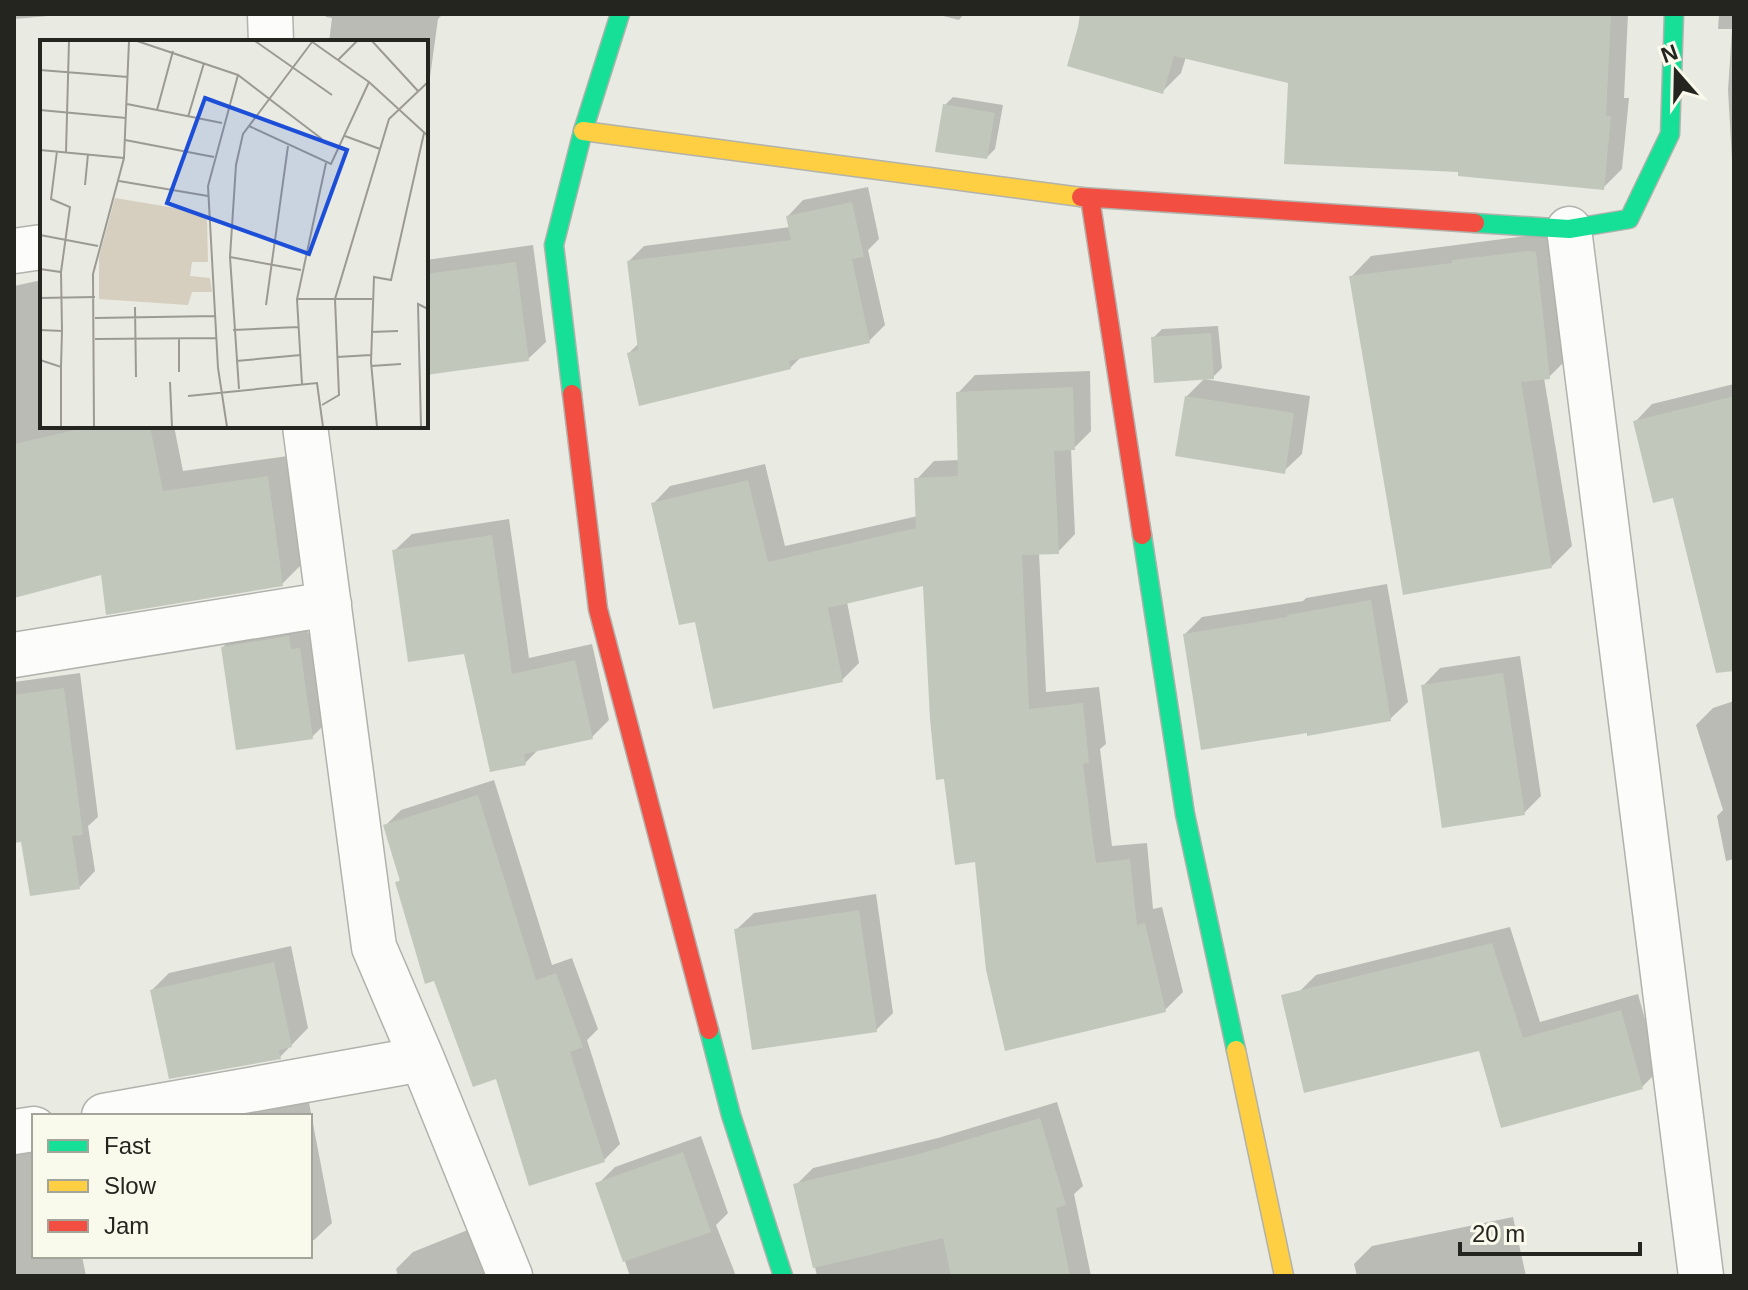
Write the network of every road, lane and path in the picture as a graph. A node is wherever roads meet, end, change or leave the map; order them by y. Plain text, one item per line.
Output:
1 (270, 14) edge
2 (620, 14) edge
3 (1674, 14) edge
4 (271, 40) edge
5 (583, 131) junction
6 (1090, 198) junction
7 (1569, 229) junction
8 (40, 247) edge
9 (14, 251) edge
10 (305, 428) edge
11 (329, 604) junction
12 (14, 655) edge
13 (422, 1059) junction
14 (115, 1114) edge
15 (510, 1276) edge
16 (783, 1276) edge
17 (1284, 1276) edge
18 (1701, 1276) edge

1 - 4 street
2 - 5 street
3 - 7 street
5 - 6 street
5 - 16 street
6 - 7 street
6 - 17 street
7 - 18 street
8 - 9 street
10 - 11 street
11 - 12 street
11 - 13 street
13 - 14 street
13 - 15 street

